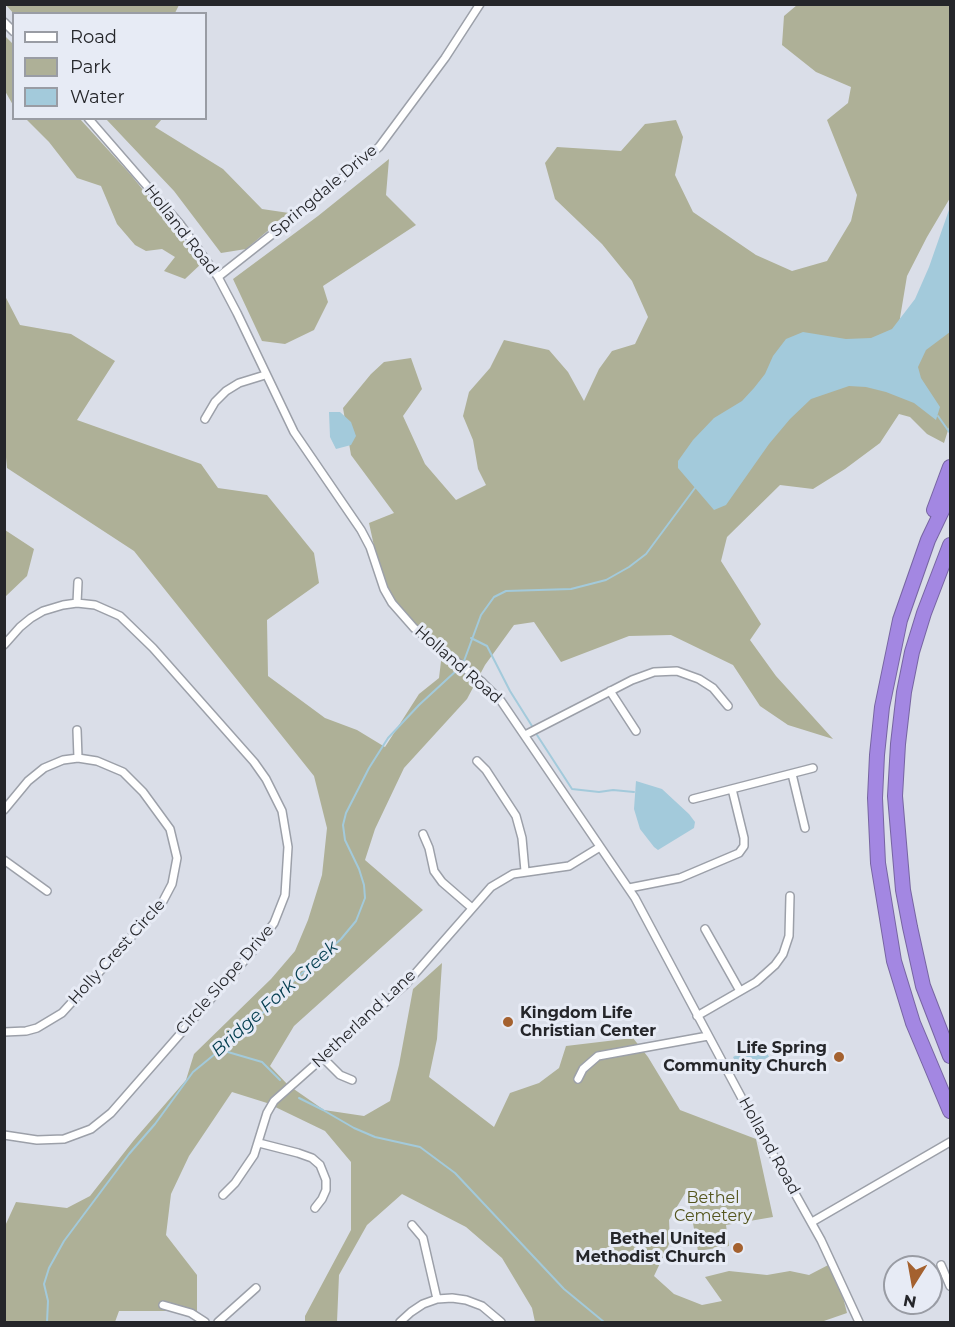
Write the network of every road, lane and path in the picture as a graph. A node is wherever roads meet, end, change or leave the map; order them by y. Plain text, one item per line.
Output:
1 (480, 4) edge
2 (90, 120) edge
3 (218, 277) junction
4 (265, 375) junction
5 (205, 418) dead end
6 (951, 467) edge
7 (951, 494) edge
8 (951, 545) edge
9 (78, 582) dead end
10 (77, 603) junction
11 (900, 620) junction
12 (4, 645) edge
13 (610, 691) junction
14 (728, 706) dead end
15 (77, 730) dead end
16 (636, 731) dead end
17 (525, 735) junction
18 (78, 758) junction
19 (477, 761) dead end
20 (813, 768) dead end
21 (792, 774) junction
22 (732, 789) junction
23 (693, 799) dead end
24 (4, 810) edge
25 (805, 828) dead end
26 (423, 834) dead end
27 (600, 847) junction
28 (4, 860) edge
29 (525, 871) junction
30 (629, 888) junction
31 (47, 891) dead end
32 (790, 897) dead end
33 (472, 908) junction
34 (705, 929) dead end
35 (740, 991) junction
36 (697, 1016) junction
37 (4, 1032) edge
38 (708, 1036) junction
39 (951, 1056) edge
40 (322, 1058) junction
41 (578, 1079) dead end
42 (352, 1080) dead end
43 (951, 1111) edge
44 (4, 1135) edge
45 (951, 1142) edge
46 (259, 1143) junction
47 (223, 1195) dead end
48 (315, 1208) dead end
49 (812, 1222) junction
50 (412, 1225) dead end
51 (943, 1269) edge
52 (951, 1286) edge
53 (256, 1288) dead end
54 (437, 1299) junction
55 (163, 1305) dead end
56 (206, 1323) edge
57 (218, 1323) edge
58 (400, 1323) edge
59 (501, 1323) edge
60 (859, 1323) edge

1 - 3 street, Springdale Drive
2 - 3 street, Holland Road
3 - 4 street, Holland Road
4 - 5 street
4 - 17 street, Holland Road
6 - 11 highway
7 - 11 highway
8 - 39 highway
9 - 10 street
10 - 12 street, Circle Slope Drive
10 - 44 street, Circle Slope Drive
11 - 43 highway
13 - 14 street
13 - 16 street
13 - 17 street
15 - 18 street
17 - 27 street, Holland Road
18 - 24 street, Holly Crest Circle
18 - 37 street, Holly Crest Circle
19 - 29 street
20 - 21 street
21 - 22 street
21 - 25 street
22 - 23 street
22 - 30 street
26 - 33 street
27 - 29 street, Netherland Lane
27 - 30 street, Holland Road
28 - 31 street
29 - 33 street, Netherland Lane
30 - 36 street, Holland Road
32 - 35 street
33 - 40 street, Netherland Lane
34 - 35 street
35 - 36 street
36 - 38 street, Holland Road
38 - 41 street
38 - 49 street, Holland Road
40 - 42 street
40 - 46 street, Netherland Lane
45 - 49 street
46 - 47 street, Netherland Lane
46 - 48 street
49 - 60 street, Holland Road
50 - 54 street
51 - 52 street
53 - 57 street
54 - 58 street
54 - 59 street
55 - 56 street

